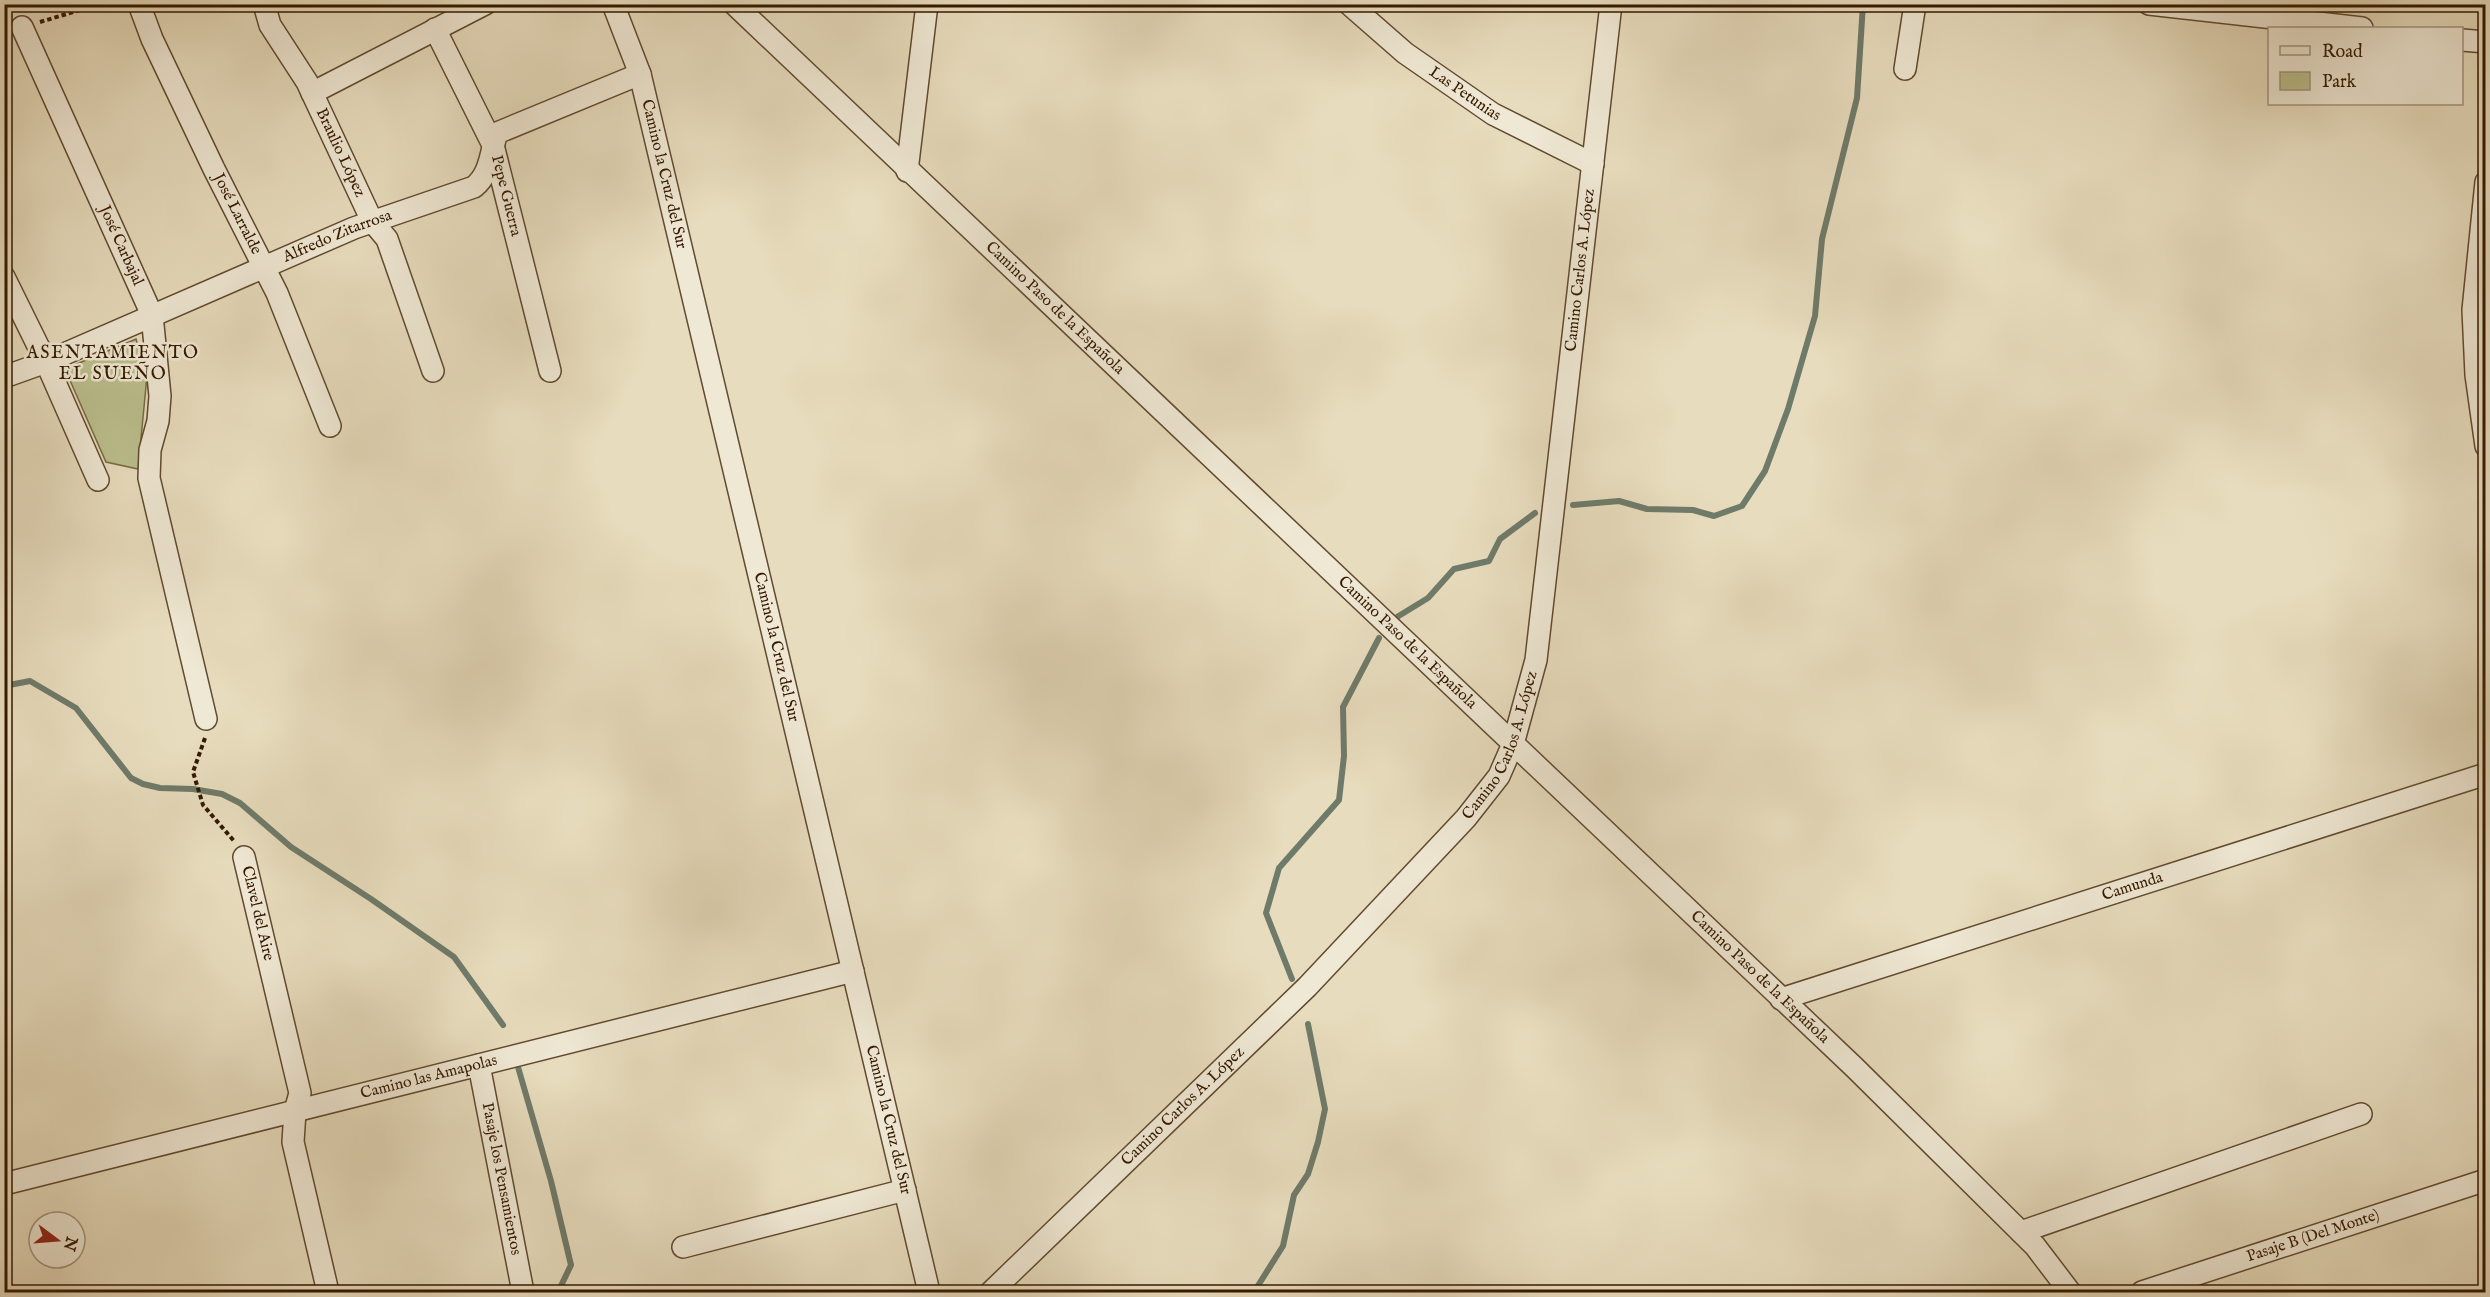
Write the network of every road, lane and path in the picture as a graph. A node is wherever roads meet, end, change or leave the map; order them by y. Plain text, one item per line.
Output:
1 (100, 4) edge
2 (139, 4) edge
3 (264, 4) edge
4 (486, 4) edge
5 (613, 4) edge
6 (734, 4) edge
7 (927, 4) edge
8 (1349, 4) edge
9 (1611, 4) edge
10 (1915, 4) edge
11 (2149, 4) edge
12 (22, 27) joint
13 (2353, 27) edge
14 (435, 29) junction
15 (2463, 40) edge
16 (2486, 42) edge
17 (1905, 69) dead end
18 (640, 74) junction
19 (312, 93) junction
20 (493, 145) junction
21 (1593, 164) junction
22 (907, 171) junction
23 (2486, 182) edge
24 (372, 221) junction
25 (262, 267) junction
26 (4, 277) edge
27 (152, 315) junction
28 (46, 362) junction
29 (433, 371) dead end
30 (550, 371) dead end
31 (4, 377) edge
32 (330, 426) dead end
33 (2486, 446) edge
34 (98, 480) dead end
35 (206, 719) joint
36 (1513, 744) junction
37 (2486, 774) edge
38 (244, 857) joint
39 (853, 971) junction
40 (1781, 999) junction
41 (479, 1065) junction
42 (295, 1111) junction
43 (2361, 1114) dead end
44 (2486, 1180) edge
45 (4, 1184) edge
46 (904, 1190) junction
47 (2021, 1232) junction
48 (683, 1247) dead end
49 (328, 1293) edge
50 (523, 1293) edge
51 (929, 1293) edge
52 (992, 1293) edge
53 (2070, 1293) edge
54 (2142, 1293) edge

1 - 12 path
2 - 25 street, José Larralde
3 - 19 street, Braulio López
4 - 14 street
5 - 18 street, Camino la Cruz del Sur
6 - 22 street, Camino Paso de la Española
7 - 22 street
8 - 21 street, Las Petunias
9 - 21 street, Camino Carlos A. López
10 - 17 street
11 - 13 street
12 - 27 street, José Carbajal
14 - 19 street
14 - 20 street, Pepe Guerra
15 - 16 street
18 - 20 street
18 - 39 street, Camino la Cruz del Sur
19 - 24 street, Braulio López
20 - 24 street, Alfredo Zitarrosa
20 - 30 street, Pepe Guerra
21 - 36 street, Camino Carlos A. López
22 - 36 street, Camino Paso de la Española
23 - 33 street
24 - 25 street, Alfredo Zitarrosa
24 - 29 street, Braulio López
25 - 27 street, Alfredo Zitarrosa
25 - 32 street, José Larralde
26 - 28 street
27 - 28 street, Alfredo Zitarrosa
27 - 35 street, José Carbajal
28 - 31 street, Alfredo Zitarrosa
28 - 34 street
35 - 38 path, Clavel del Aire
36 - 40 street, Camino Paso de la Española
36 - 52 street, Camino Carlos A. López
37 - 40 street, Camunda
38 - 42 street, Clavel del Aire
39 - 41 street, Camino las Amapolas
39 - 46 street, Camino la Cruz del Sur
40 - 47 street, Camino Paso de la Española
41 - 42 street, Camino las Amapolas
41 - 50 street, Pasaje los Pensamientos
42 - 45 street, Camino las Amapolas
42 - 49 street, Clavel del Aire
43 - 47 street
44 - 54 street, Pasaje B (Del Monte)
46 - 48 street
46 - 51 street, Camino la Cruz del Sur
47 - 53 street, Camino Paso de la Española

